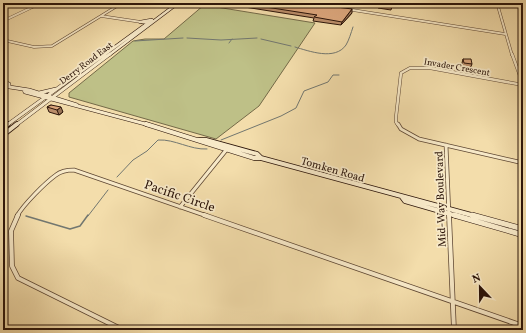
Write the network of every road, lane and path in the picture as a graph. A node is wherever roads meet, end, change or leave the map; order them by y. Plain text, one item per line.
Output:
1 (41, 3) edge
2 (122, 3) edge
3 (174, 3) edge
4 (178, 3) edge
5 (308, 3) edge
6 (497, 3) edge
7 (101, 16) junction
8 (155, 18) junction
9 (3, 21) edge
10 (140, 22) junction
11 (150, 24) junction
12 (506, 34) junction
13 (3, 40) edge
14 (3, 82) edge
15 (523, 85) edge
16 (3, 86) edge
17 (9, 86) junction
18 (59, 88) junction
19 (24, 90) junction
20 (62, 92) junction
21 (39, 93) junction
22 (32, 95) junction
23 (47, 97) junction
24 (52, 99) junction
25 (63, 102) junction
26 (41, 107) junction
27 (32, 108) junction
28 (3, 128) edge
29 (3, 135) edge
30 (446, 146) junction
31 (228, 148) junction
32 (523, 162) edge
33 (180, 207) junction
34 (449, 211) junction
35 (523, 229) edge
36 (523, 234) edge
37 (453, 302) junction
38 (523, 326) edge
39 (123, 330) edge
40 (454, 330) edge

1 - 9 street
2 - 7 street
3 - 8 main road, Derry Road East
4 - 11 main road, Derry Road East
5 - 12 street
6 - 12 street
7 - 10 street
7 - 13 street
8 - 10 main road
8 - 11 main road, Derry Road East
10 - 11 street
11 - 18 main road, Derry Road East
11 - 20 main road, Derry Road East
12 - 15 street
14 - 17 main road, Tomken Road
15 - 30 street, Invader Crescent
16 - 17 main road, Tomken Road
17 - 19 main road, Tomken Road
18 - 21 main road
18 - 23 main road, Derry Road East
19 - 21 main road, Tomken Road
19 - 22 main road, Tomken Road
20 - 24 main road, Derry Road East
20 - 25 main road
21 - 23 main road, Tomken Road
22 - 23 main road, Tomken Road
22 - 27 main road
23 - 24 main road, Tomken Road
23 - 27 main road, Derry Road East
24 - 25 main road, Tomken Road
24 - 26 main road, Derry Road East
25 - 26 main road
25 - 31 main road, Tomken Road
26 - 29 main road, Derry Road East
27 - 28 main road, Derry Road East
30 - 32 street, Mid-Way Boulevard
30 - 34 street, Mid-Way Boulevard
31 - 33 street
31 - 34 main road, Tomken Road
33 - 37 street, Pacific Circle
33 - 39 street, Pacific Circle
34 - 35 main road, Tomken Road
34 - 36 main road, Tomken Road
34 - 37 street, Mid-Way Boulevard
37 - 38 street, Pacific Circle
37 - 40 street, Mid-Way Boulevard

